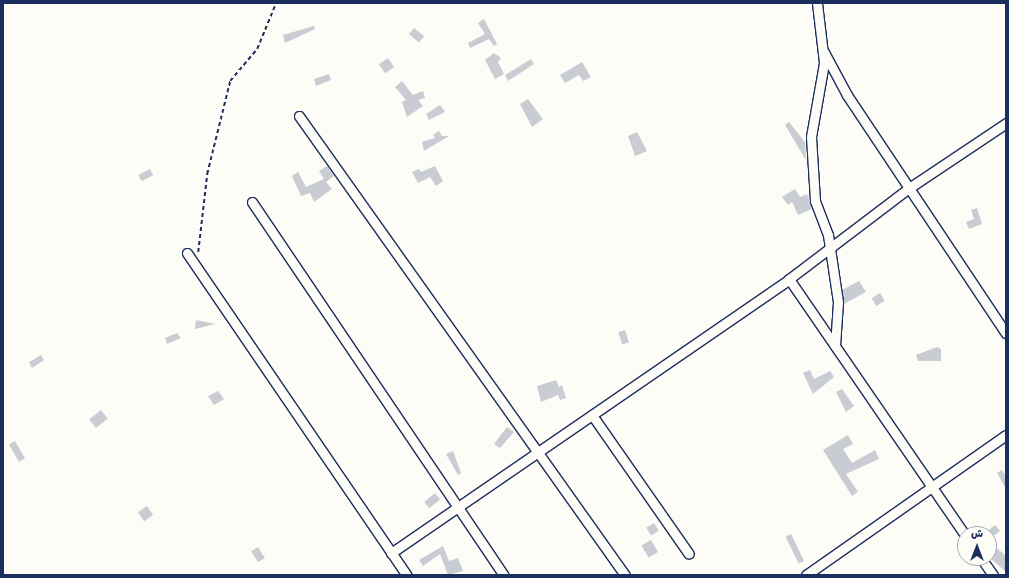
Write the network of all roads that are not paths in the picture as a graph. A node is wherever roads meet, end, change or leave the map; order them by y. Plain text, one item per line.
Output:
1 (817, 3) edge
2 (822, 48) junction
3 (300, 116) dead end
4 (1006, 123) edge
5 (909, 188) junction
6 (252, 202) dead end
7 (831, 250) junction
8 (187, 253) dead end
9 (789, 280) junction
10 (1006, 332) edge
11 (835, 346) junction
12 (592, 415) junction
13 (1006, 435) edge
14 (539, 452) junction
15 (932, 487) junction
16 (458, 507) junction
17 (959, 526) edge
18 (391, 553) junction
19 (690, 554) dead end
20 (987, 566) edge
21 (407, 575) edge
22 (504, 575) edge
23 (625, 575) edge
24 (806, 575) edge
25 (993, 575) edge

1 - 2 street
2 - 5 street
2 - 7 street
3 - 14 street
4 - 5 street
5 - 7 street
5 - 10 street
6 - 16 street
7 - 9 street
7 - 11 street
8 - 18 street
9 - 11 street
9 - 12 street
11 - 15 street
12 - 14 street
12 - 19 street
13 - 15 street
14 - 16 street
14 - 23 street
15 - 17 street
15 - 24 street
16 - 18 street
16 - 22 street
18 - 21 street
20 - 25 street

